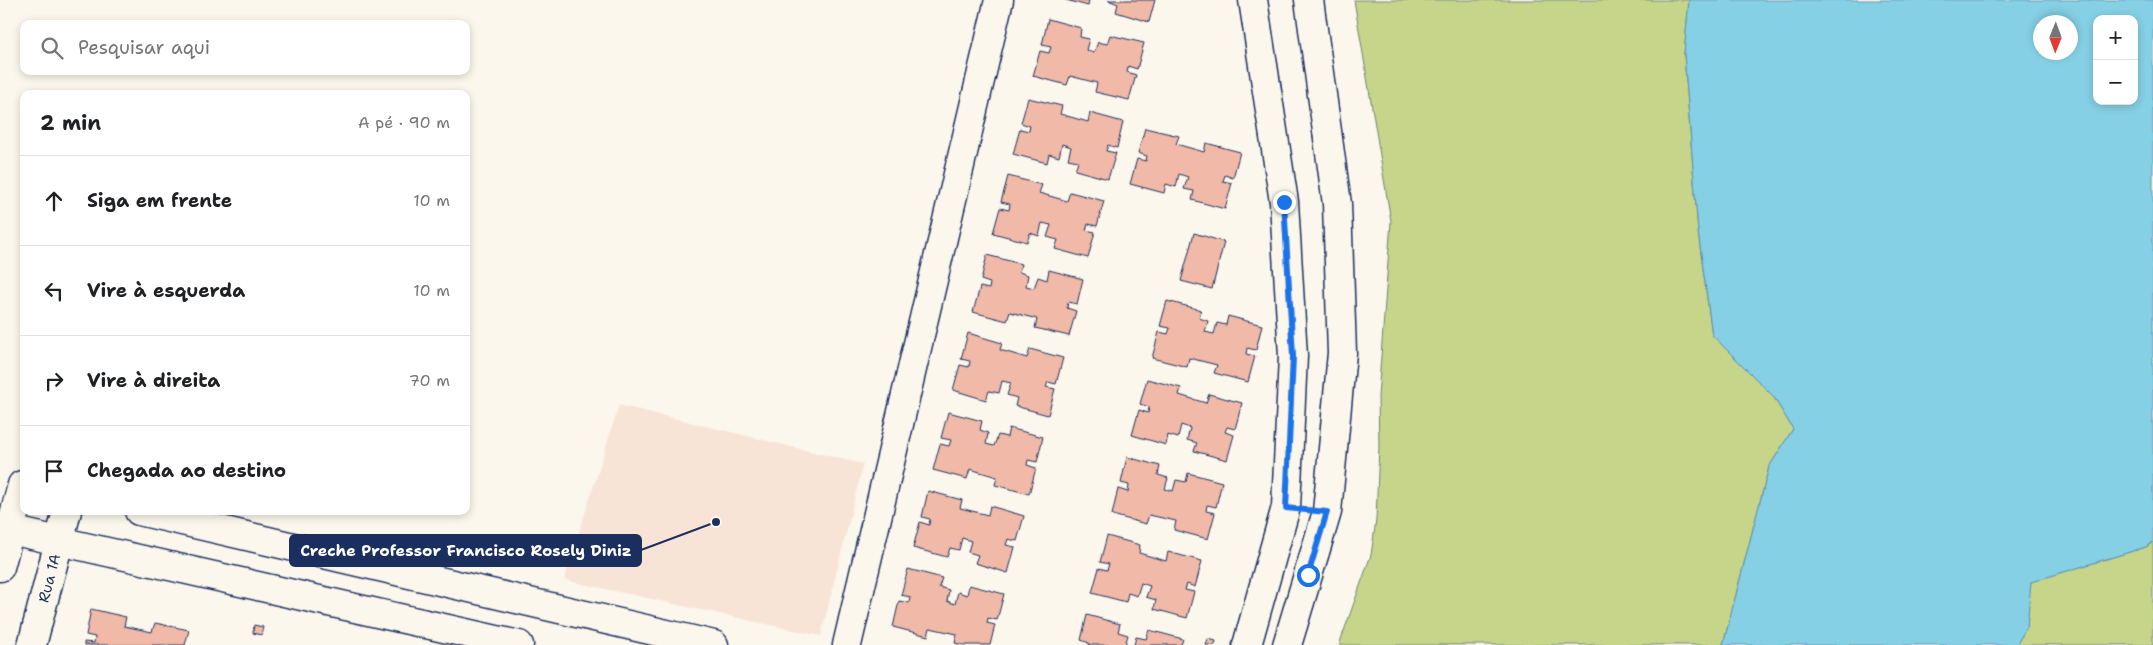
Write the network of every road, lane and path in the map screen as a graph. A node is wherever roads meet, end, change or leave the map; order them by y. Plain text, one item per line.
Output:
1 (999, 0) edge
2 (1253, 0) edge
3 (1309, 0) edge
4 (15, 484) edge
5 (1286, 508) junction
6 (1327, 512) junction
7 (66, 515) edge
8 (156, 515) edge
9 (10, 530) junction
10 (59, 541) junction
11 (0, 567) edge
12 (32, 645) edge
13 (518, 645) edge
14 (714, 645) edge
15 (847, 645) edge
16 (1247, 645) edge
17 (1287, 645) edge

1 - 15 street
2 - 5 street
3 - 6 street
4 - 9 street
5 - 6 street
5 - 16 street
6 - 17 street
7 - 10 street, Rua 1A
8 - 14 street
9 - 10 street
9 - 11 street
10 - 12 street, Rua 1A
10 - 13 street

